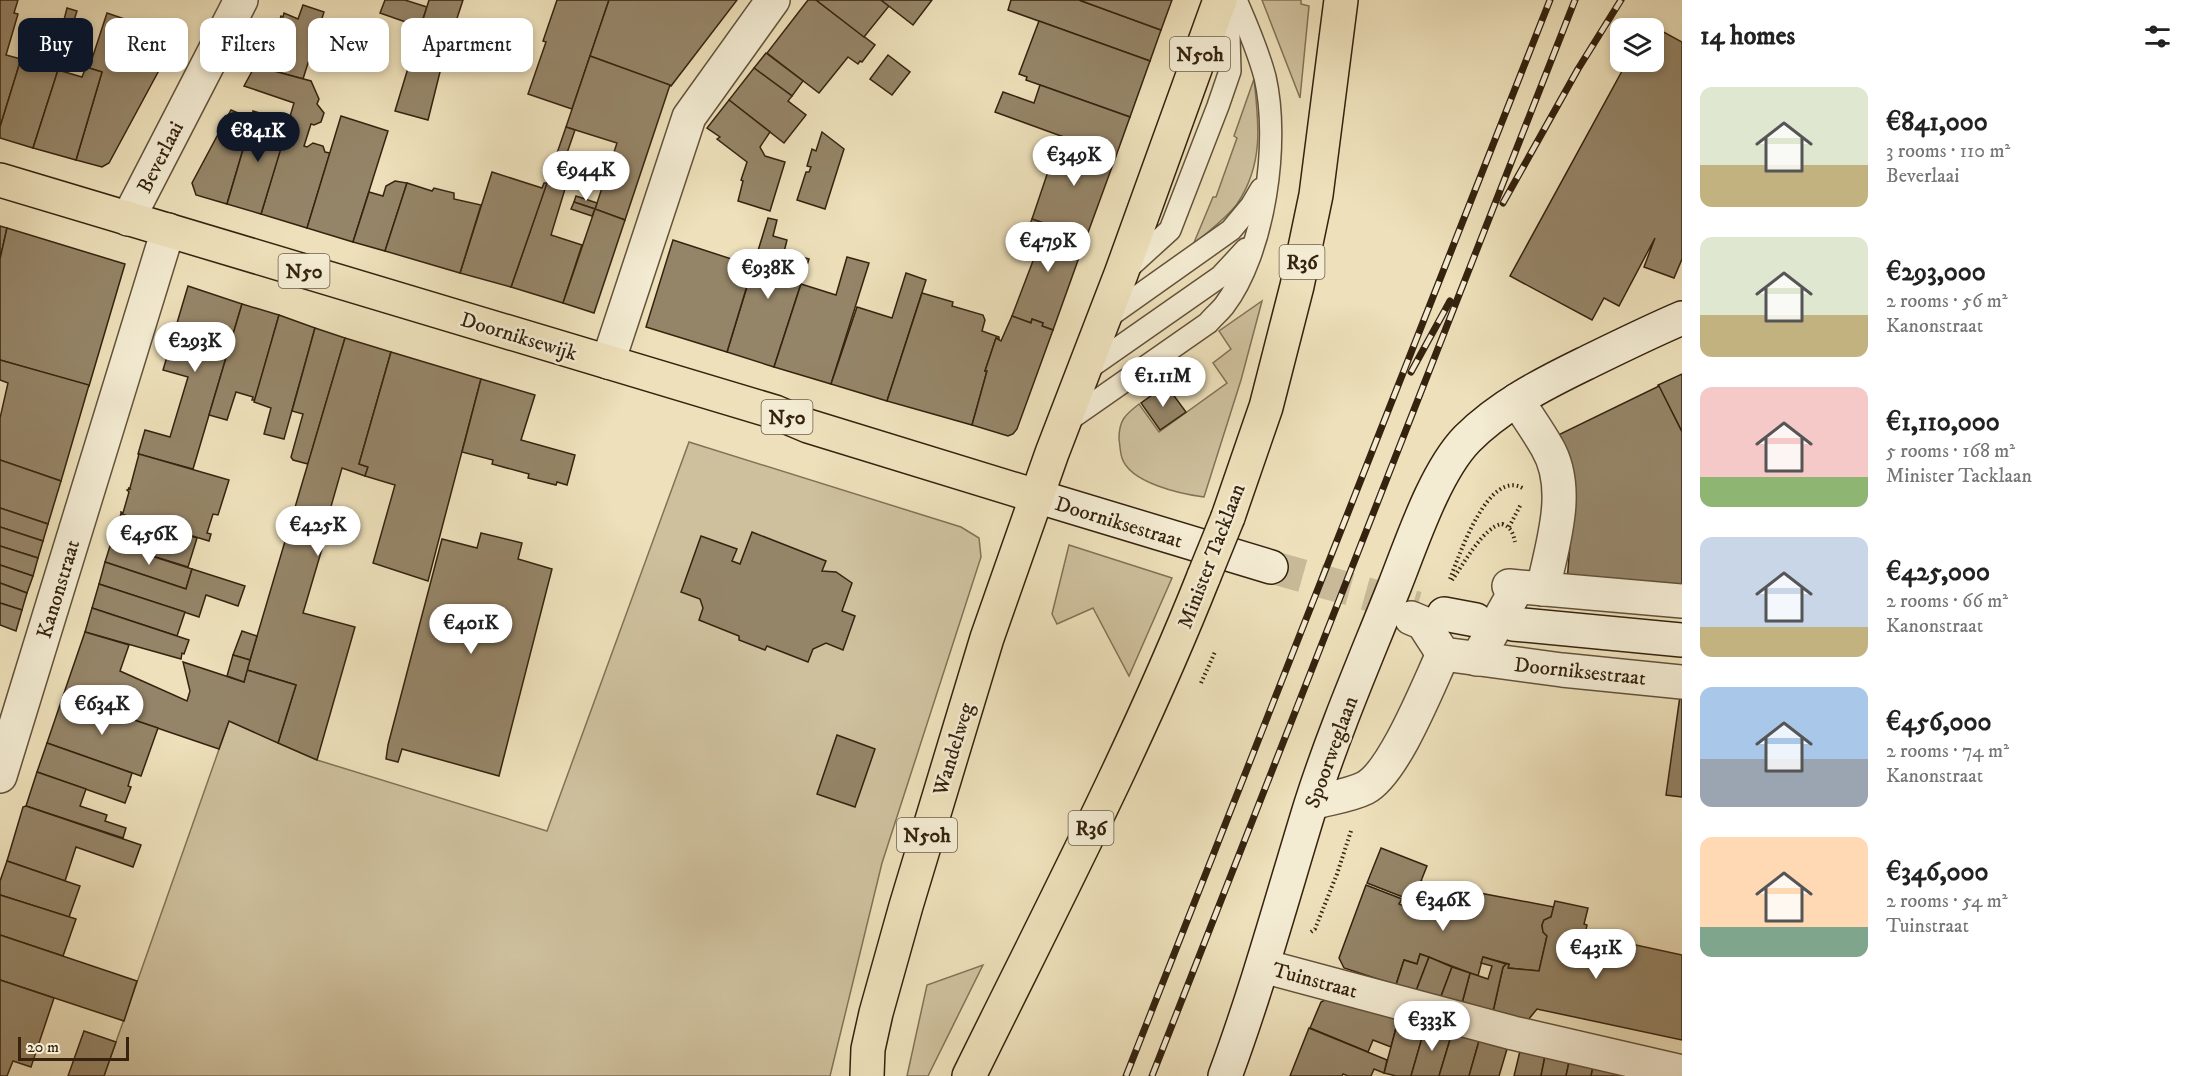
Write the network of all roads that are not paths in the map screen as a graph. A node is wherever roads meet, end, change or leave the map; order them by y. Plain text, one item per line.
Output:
1 (241, 0) edge
2 (772, 0) edge
3 (1220, 0) edge
4 (1228, 0) edge
5 (1236, 0) edge
6 (1341, 0) edge
7 (1268, 177) junction
8 (0, 180) edge
9 (128, 219) junction
10 (168, 230) junction
11 (1257, 232) junction
12 (1121, 274) junction
13 (1682, 318) edge
14 (1104, 320) junction
15 (608, 362) junction
16 (1085, 372) junction
17 (1517, 400) junction
18 (1063, 424) junction
19 (1036, 496) junction
20 (1271, 567) tunnel mouth
21 (1523, 587) junction
22 (1445, 601) tunnel mouth
23 (1682, 601) edge
24 (1411, 618) tunnel mouth
25 (1476, 620) dead end
26 (1514, 624) dead end
27 (1682, 640) edge
28 (1443, 654) junction
29 (1477, 659) junction
30 (1682, 682) edge
31 (0, 776) edge
32 (1312, 803) junction
33 (1263, 966) junction
34 (1682, 1072) edge
35 (867, 1076) edge
36 (969, 1076) edge
37 (1225, 1076) edge

1 - 9 street, Beverlaai
2 - 15 street
3 - 12 main road, N50h
4 - 12 lane
5 - 7 lane
6 - 36 main road, Minister Tacklaan / R36, bridge
7 - 11 lane
7 - 14 lane
8 - 9 main road, Doorniksewijk / N50
9 - 10 main road, Doorniksewijk / N50
10 - 15 main road, Doorniksewijk / N50
10 - 31 street, Kanonstraat
11 - 16 lane
11 - 18 lane
12 - 14 main road, N50h
13 - 17 street, Spoorweglaan
14 - 16 main road, N50h
15 - 19 main road, Doorniksewijk / N50
16 - 18 main road, N50h
17 - 21 street, Doorniksestraat
17 - 32 street, Spoorweglaan
18 - 19 main road, N50h
19 - 20 street, Doorniksestraat
19 - 35 main road, Wandelweg / N50h
21 - 23 street
21 - 29 street, Doorniksestraat
22 - 25 street
24 - 28 street
26 - 27 street, Doorniksestraat
28 - 29 street, Doorniksestraat
28 - 32 street
29 - 30 street, Doorniksestraat
32 - 33 street, Spoorweglaan
33 - 34 street, Tuinstraat
33 - 37 street, Spoorweglaan

